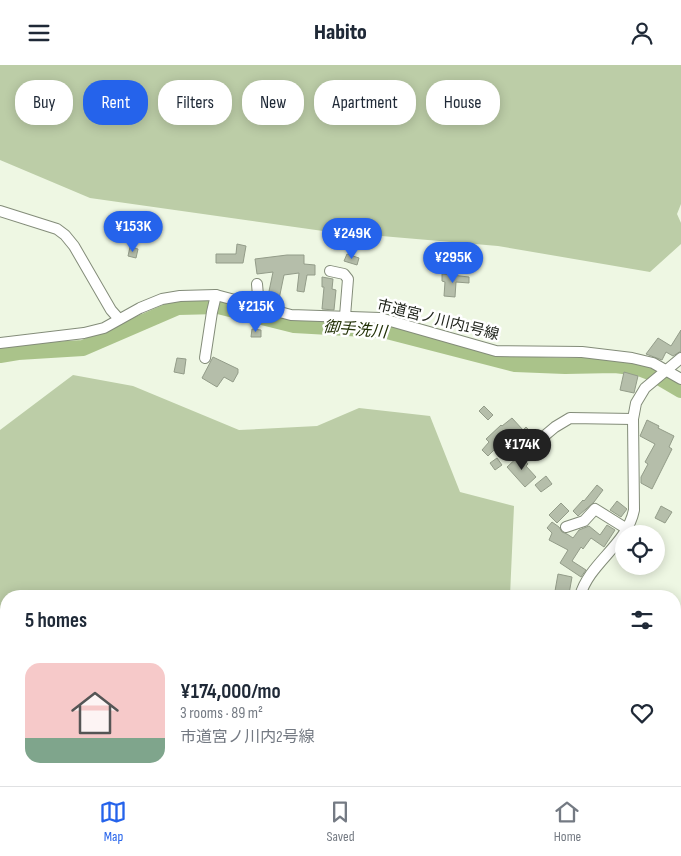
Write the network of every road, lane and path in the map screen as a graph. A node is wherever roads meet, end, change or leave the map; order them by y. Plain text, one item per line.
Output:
1 (0, 211) edge
2 (330, 271) dead end
3 (257, 284) dead end
4 (215, 298) junction
5 (259, 307) junction
6 (345, 317) junction
7 (119, 319) junction
8 (0, 343) edge
9 (205, 358) dead end
10 (681, 359) edge
11 (666, 372) junction
12 (681, 379) edge
13 (633, 419) junction
14 (530, 448) dead end
15 (621, 525) edge
16 (628, 525) edge
17 (566, 527) dead end
18 (615, 544) edge
19 (583, 590) edge

1 - 7 street
2 - 6 street
3 - 5 street
4 - 5 street, 市道宮ノ川内1号線
4 - 7 street, 市道宮ノ川内1号線
4 - 9 street
5 - 6 street, 市道宮ノ川内1号線
6 - 11 street, 市道宮ノ川内1号線
7 - 8 street, 市道宮ノ川内1号線
10 - 11 street
11 - 12 street, 市道宮ノ川内1号線
11 - 13 street
13 - 14 street
13 - 16 street
15 - 17 street
18 - 19 street

